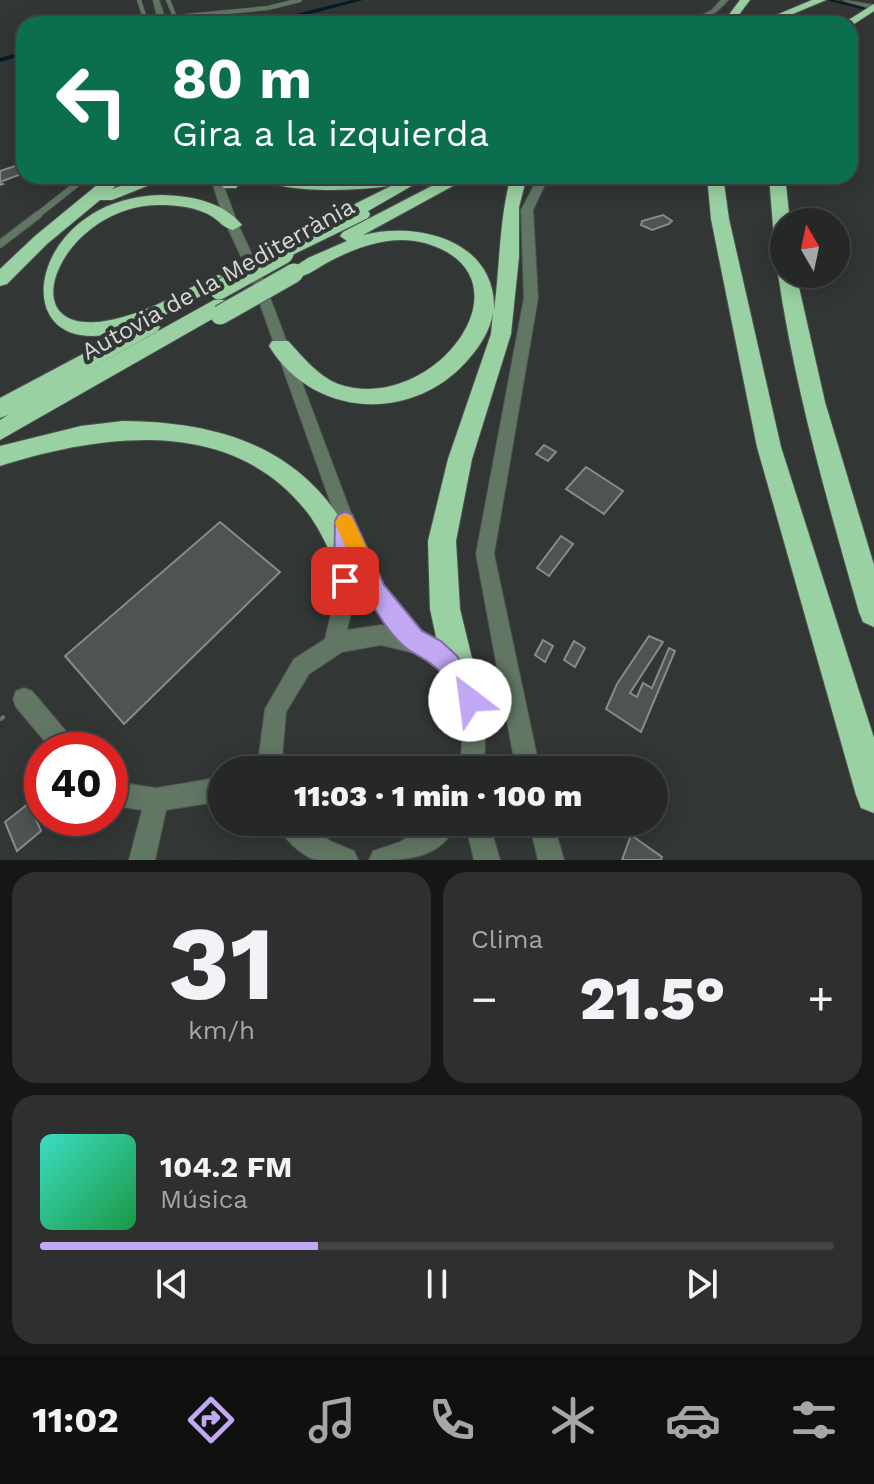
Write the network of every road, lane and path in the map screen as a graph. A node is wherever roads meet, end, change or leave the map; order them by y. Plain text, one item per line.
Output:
1 (300, 0) edge
2 (725, 0) edge
3 (821, 0) edge
4 (844, 0) edge
5 (871, 9) edge
6 (211, 16) edge
7 (704, 16) edge
8 (779, 16) edge
9 (801, 16) edge
10 (77, 184) edge
11 (108, 184) edge
12 (140, 184) edge
13 (218, 184) edge
14 (228, 184) edge
15 (328, 184) edge
16 (353, 184) edge
17 (408, 184) edge
18 (421, 184) edge
19 (446, 184) edge
20 (517, 184) edge
21 (540, 184) edge
22 (716, 184) edge
23 (778, 184) edge
24 (780, 208) edge
25 (63, 221) junction
26 (233, 225) junction
27 (0, 244) edge
28 (287, 261) junction
29 (256, 276) junction
30 (0, 280) edge
31 (790, 288) edge
32 (220, 298) junction
33 (280, 346) junction
34 (0, 409) edge
35 (0, 431) edge
36 (0, 443) edge
37 (0, 456) edge
38 (345, 521) junction
39 (344, 551) junction
40 (874, 612) edge
41 (414, 639) junction
42 (334, 643) junction
43 (462, 683) junction
44 (24, 699) dead end
45 (52, 732) edge
46 (270, 756) edge
47 (474, 756) edge
48 (525, 756) edge
49 (208, 791) edge
50 (874, 795) edge
51 (128, 796) edge
52 (156, 800) junction
53 (301, 836) edge
54 (431, 836) edge
55 (481, 836) edge
56 (545, 836) edge
57 (142, 860) edge
58 (345, 860) edge
59 (382, 860) edge
60 (487, 860) edge
61 (551, 860) edge

1 - 6 lane
2 - 7 street
3 - 8 highway
4 - 5 street
4 - 9 highway
10 - 27 lane
11 - 25 highway
12 - 25 highway
13 - 26 street
14 - 29 street
15 - 16 highway
17 - 28 highway
18 - 28 highway, Autovia de la Mediterrània
19 - 28 highway, Autovia de la Mediterrània
20 - 43 highway
21 - 48 street
22 - 50 highway
23 - 24 highway
25 - 30 highway
26 - 29 street
26 - 32 highway
28 - 32 highway, bridge
28 - 32 highway
28 - 33 highway
29 - 33 street
31 - 40 highway
32 - 34 highway, Autovia de la Mediterrània
32 - 35 highway, Autovia de la Mediterrània
32 - 36 highway
33 - 38 street
37 - 39 highway
38 - 39 street
38 - 41 street
39 - 42 street
41 - 42 street
41 - 43 street
42 - 46 street
43 - 47 street
44 - 45 street
49 - 52 street
51 - 52 street
52 - 57 street
53 - 58 street
54 - 59 street
55 - 60 street
56 - 61 street

